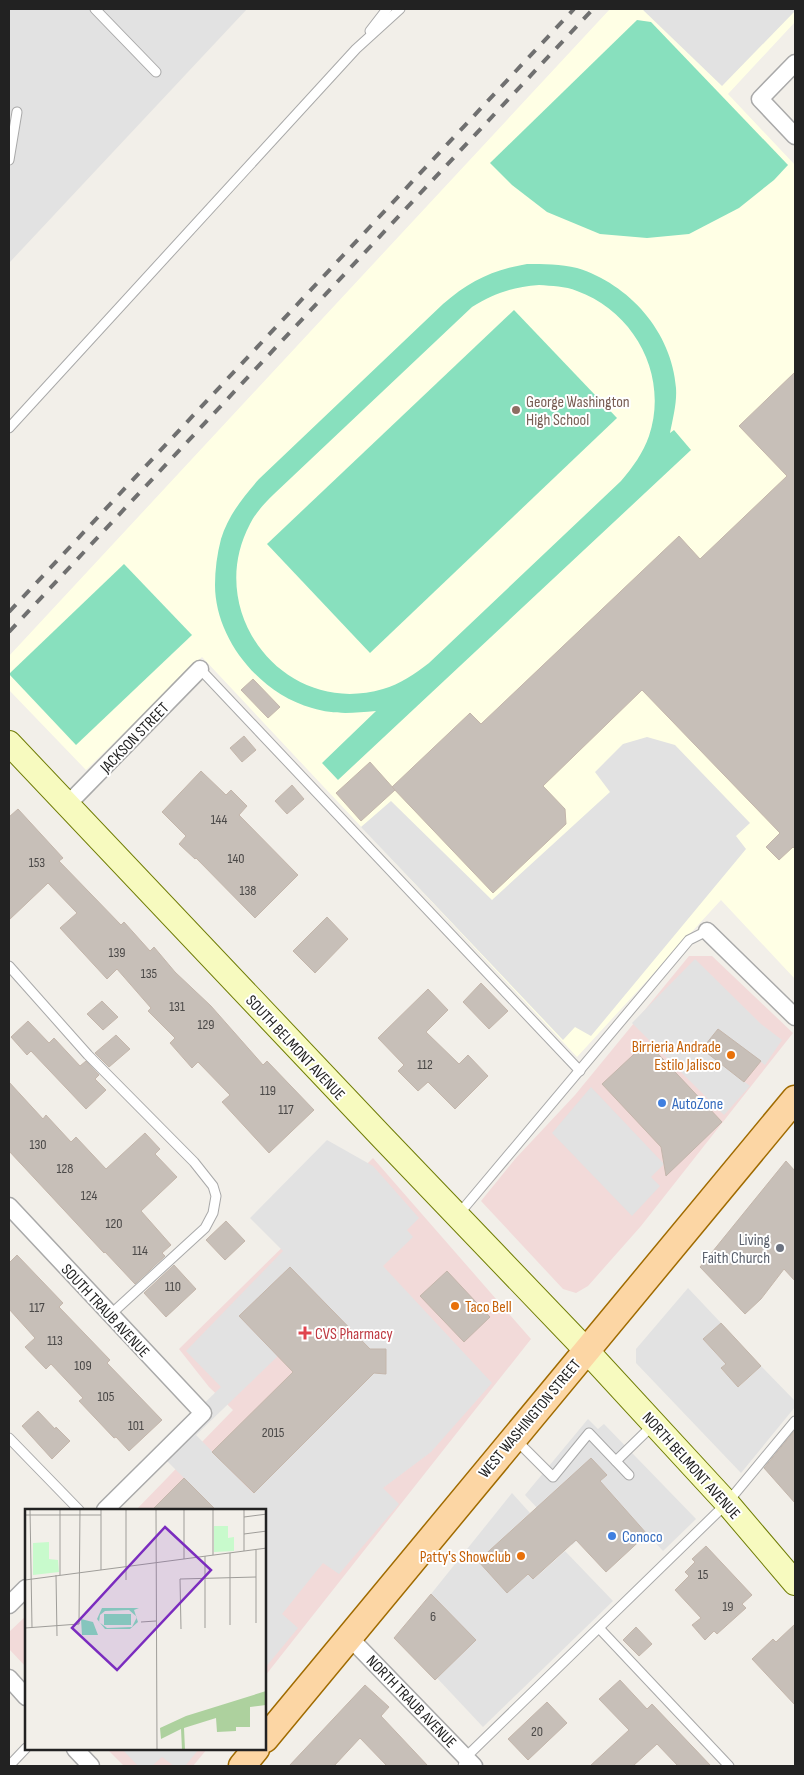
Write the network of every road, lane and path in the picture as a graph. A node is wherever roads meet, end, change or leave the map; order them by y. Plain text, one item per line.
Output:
1 (95, 9) edge
2 (387, 9) edge
3 (400, 9) edge
4 (356, 49) junction
5 (795, 63) edge
6 (156, 72) dead end
7 (17, 112) dead end
8 (795, 136) edge
9 (9, 160) edge
10 (9, 428) edge
11 (200, 669) joint
12 (9, 743) edge
13 (67, 805) junction
14 (707, 931) joint
15 (9, 966) edge
16 (795, 1017) edge
17 (580, 1071) junction
18 (795, 1099) edge
19 (9, 1206) edge
20 (457, 1216) junction
21 (110, 1315) junction
22 (586, 1350) junction
23 (795, 1421) edge
24 (655, 1424) junction
25 (514, 1437) junction
26 (9, 1438) edge
27 (616, 1461) junction
28 (628, 1474) dead end
29 (728, 1504) junction
30 (78, 1509) edge
31 (106, 1509) edge
32 (795, 1583) edge
33 (25, 1589) edge
34 (9, 1605) edge
35 (599, 1628) junction
36 (348, 1637) junction
37 (9, 1678) edge
38 (25, 1696) edge
39 (266, 1737) edge
40 (25, 1749) edge
41 (76, 1750) edge
42 (255, 1750) edge
43 (468, 1763) edge
44 (9, 1766) edge
45 (91, 1766) edge
46 (242, 1766) edge
47 (728, 1766) edge

1 - 6 lane
2 - 4 lane
3 - 4 lane
4 - 10 lane
5 - 8 street
7 - 9 lane
11 - 13 street, JACKSON STREET
11 - 17 lane
12 - 13 main road, SOUTH BELMONT AVENUE
13 - 20 main road, SOUTH BELMONT AVENUE
14 - 16 street
14 - 17 lane
15 - 21 lane
17 - 20 lane
18 - 22 main road, WEST WASHINGTON STREET
19 - 21 street, SOUTH TRAUB AVENUE
20 - 22 main road, SOUTH BELMONT AVENUE
21 - 31 street, SOUTH TRAUB AVENUE
22 - 24 main road, NORTH BELMONT AVENUE
22 - 25 main road, WEST WASHINGTON STREET
23 - 29 lane
24 - 27 lane
24 - 29 main road, NORTH BELMONT AVENUE
25 - 27 lane
25 - 36 main road, WEST WASHINGTON STREET
26 - 30 lane
27 - 28 lane
29 - 32 main road, NORTH BELMONT AVENUE
29 - 35 lane
33 - 34 street
35 - 43 lane
35 - 47 lane
36 - 39 main road, WEST WASHINGTON STREET
36 - 43 street, NORTH TRAUB AVENUE
37 - 38 street
40 - 44 lane
41 - 45 street
42 - 46 main road

